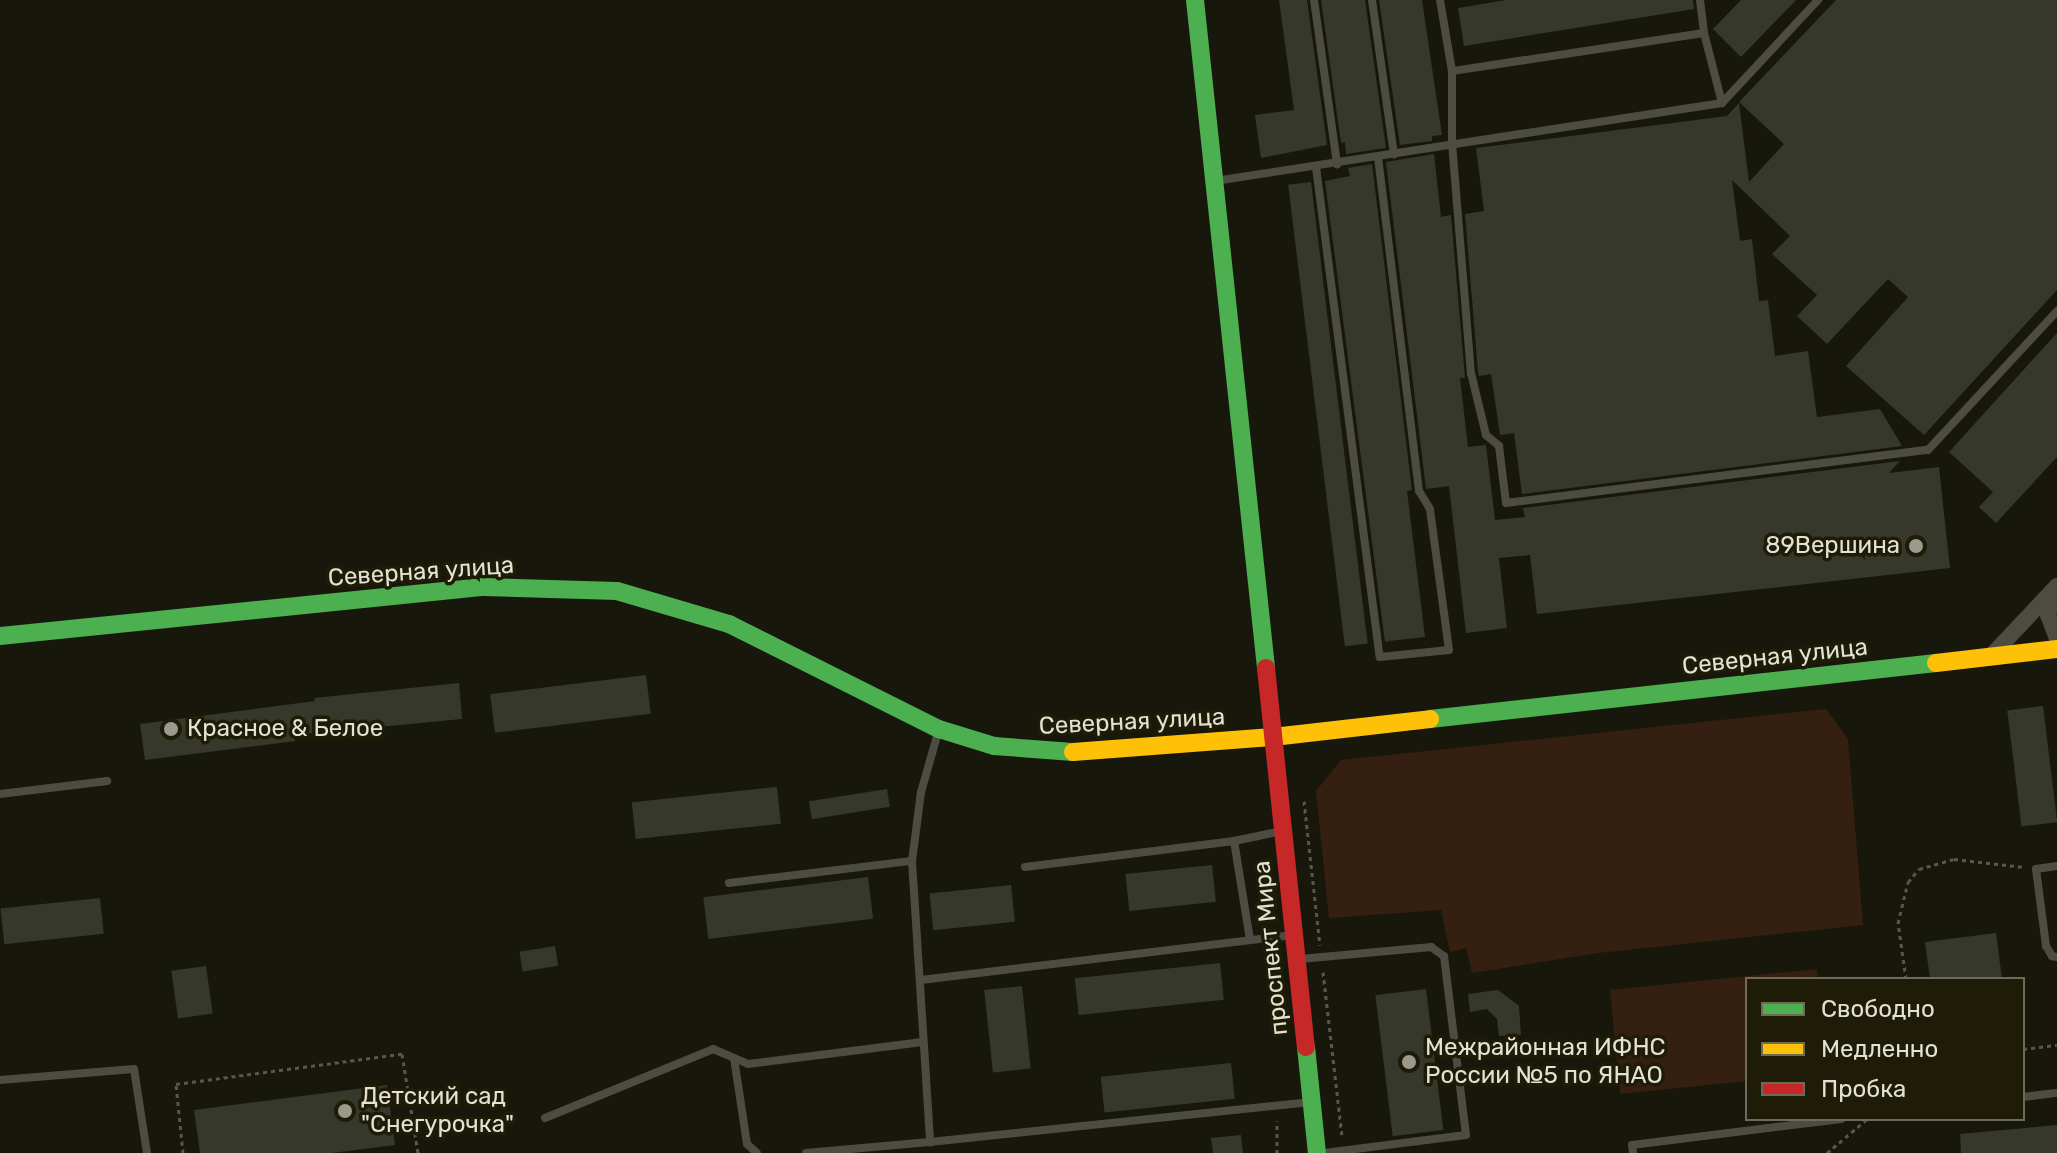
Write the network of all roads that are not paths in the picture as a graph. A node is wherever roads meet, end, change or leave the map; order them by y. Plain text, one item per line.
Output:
1 (1195, 0) edge
2 (1314, 0) edge
3 (1372, 0) edge
4 (1440, 0) edge
5 (1700, 0) edge
6 (1818, 0) edge
7 (1704, 33) junction
8 (1452, 71) junction
9 (1722, 103) junction
10 (1452, 143) junction
11 (1394, 154) junction
12 (1378, 156) junction
13 (1337, 164) junction
14 (1316, 167) junction
15 (1214, 181) junction
16 (2057, 311) edge
17 (2056, 587) edge
18 (0, 636) edge
19 (2057, 638) edge
20 (2057, 649) edge
21 (1990, 657) junction
22 (939, 729) junction
23 (1273, 737) junction
24 (107, 781) dead end
25 (0, 794) edge
26 (1283, 830) junction
27 (1234, 841) junction
28 (912, 861) junction
29 (2057, 866) edge
30 (1025, 867) dead end
31 (729, 883) dead end
32 (1294, 935) junction
33 (1250, 940) junction
34 (2057, 957) edge
35 (1296, 959) junction
36 (921, 980) junction
37 (923, 1042) junction
38 (734, 1058) junction
39 (0, 1080) edge
40 (2057, 1093) edge
41 (2025, 1097) edge
42 (1311, 1102) junction
43 (545, 1118) dead end
44 (1825, 1121) edge
45 (942, 1141) junction
46 (930, 1142) junction
47 (147, 1153) edge
48 (756, 1153) edge
49 (806, 1153) edge
50 (943, 1153) edge
51 (1317, 1153) edge
52 (1324, 1153) edge
53 (1633, 1153) edge

1 - 15 street, проспект Мира
2 - 13 lane
3 - 11 lane
4 - 8 lane
5 - 7 lane
6 - 9 lane
7 - 8 lane
7 - 9 lane
8 - 10 lane
9 - 10 lane
10 - 11 lane
10 - 16 lane
11 - 12 lane
12 - 13 lane
12 - 14 lane
13 - 14 lane
14 - 15 lane
15 - 23 street, проспект Мира
17 - 19 street
17 - 21 street
18 - 22 street, Северная улица
20 - 21 street, Северная улица
21 - 23 street, Северная улица
22 - 23 street, Северная улица
22 - 28 lane
23 - 26 street, проспект Мира
24 - 25 lane
26 - 27 lane
26 - 32 street, проспект Мира
27 - 30 lane
27 - 33 lane
28 - 31 lane
28 - 36 lane
29 - 34 lane
32 - 33 lane
32 - 35 street, проспект Мира
33 - 36 lane
35 - 42 street, проспект Мира
35 - 52 lane
36 - 37 lane
37 - 38 lane
37 - 46 lane
38 - 43 lane
38 - 48 lane
39 - 47 lane
40 - 41 lane
42 - 45 lane
42 - 51 street, проспект Мира
44 - 53 lane
45 - 46 lane
45 - 50 lane
46 - 49 lane

